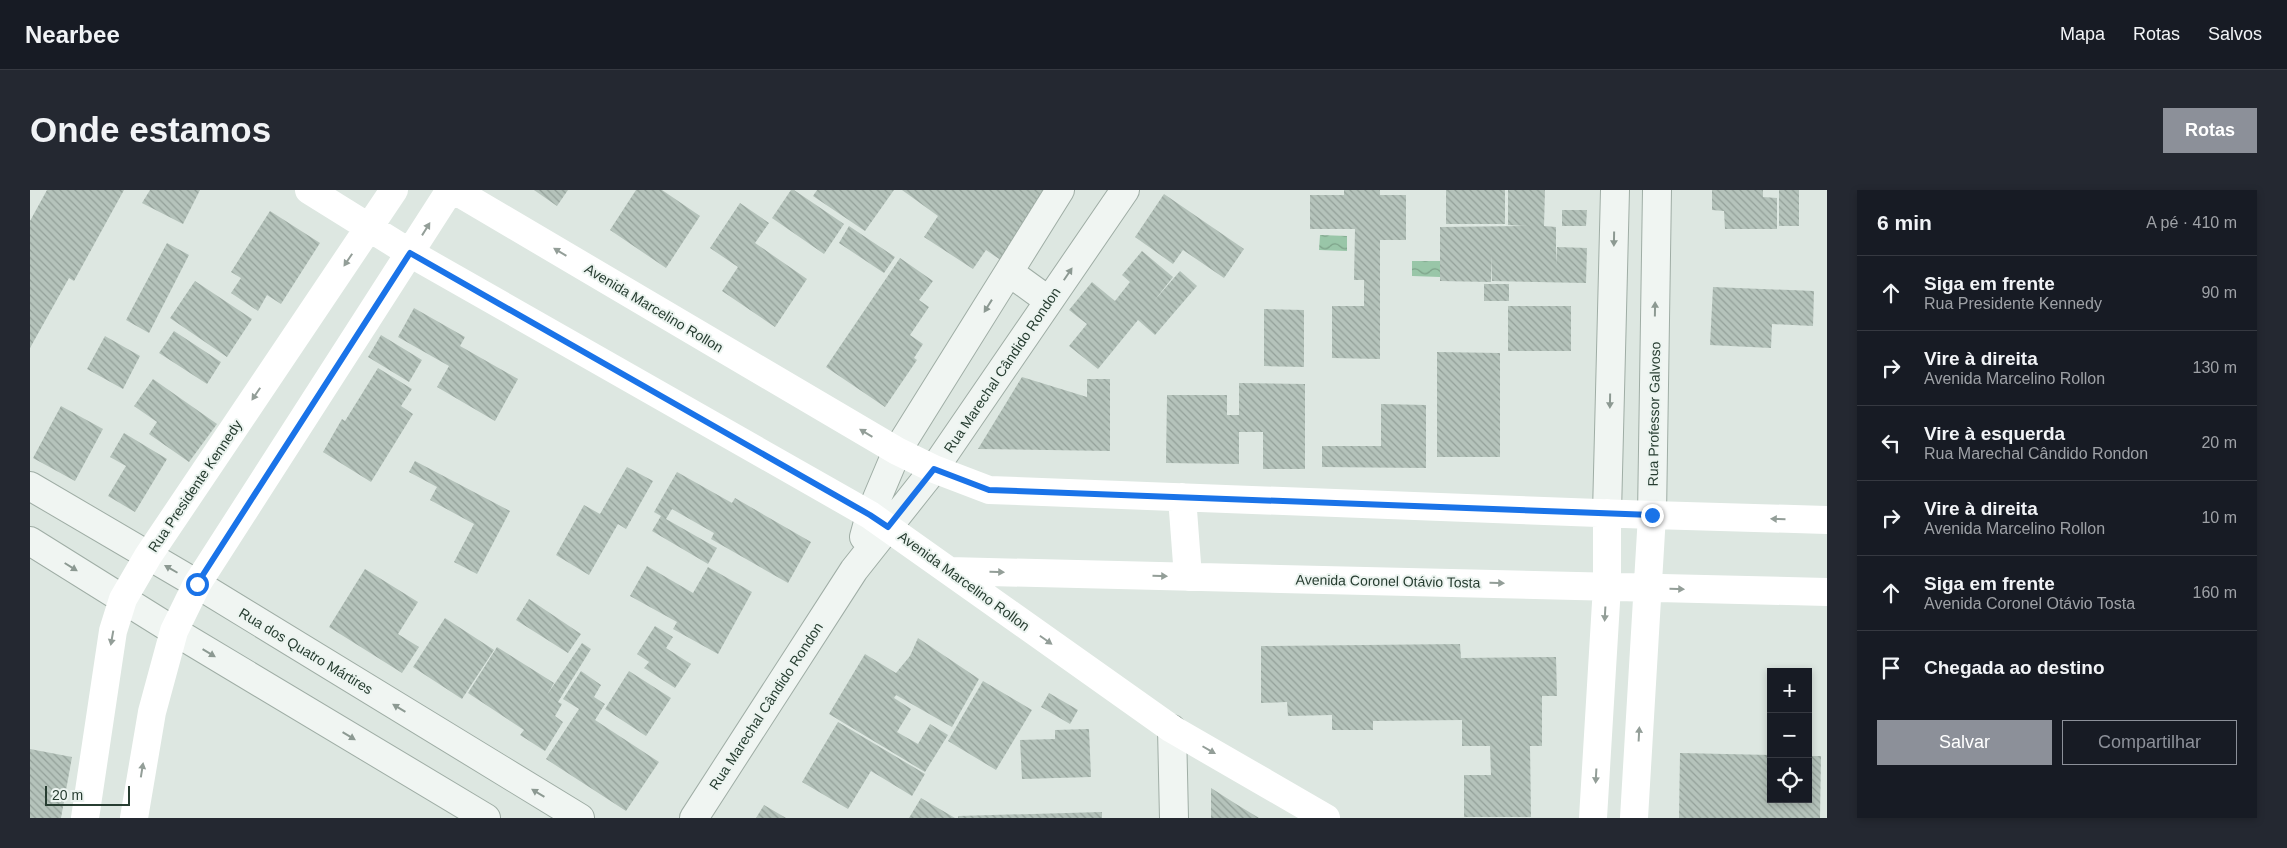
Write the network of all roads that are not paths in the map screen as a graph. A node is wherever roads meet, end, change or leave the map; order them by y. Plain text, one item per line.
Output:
1 (309, 190) edge
2 (394, 190) edge
3 (450, 190) edge
4 (454, 190) edge
5 (1060, 190) edge
6 (1125, 190) edge
7 (1615, 190) edge
8 (1657, 190) edge
9 (370, 228) junction
10 (410, 253) junction
11 (1009, 272) junction
12 (1049, 302) junction
13 (897, 451) junction
14 (934, 469) junction
15 (30, 486) edge
16 (1182, 497) junction
17 (1607, 513) junction
18 (1652, 515) junction
19 (1827, 520) edge
20 (879, 521) junction
21 (30, 541) edge
22 (148, 556) junction
23 (949, 571) junction
24 (1188, 577) junction
25 (197, 584) junction
26 (1607, 586) junction
27 (1647, 588) junction
28 (1827, 592) edge
29 (124, 599) junction
30 (174, 632) junction
31 (1172, 729) junction
32 (85, 818) edge
33 (134, 818) edge
34 (486, 818) edge
35 (580, 818) edge
36 (694, 818) edge
37 (1174, 818) edge
38 (1326, 818) edge
39 (1593, 818) edge
40 (1634, 818) edge

1 - 9 main road, Avenida Marcelino Rollon
2 - 9 main road, Rua Presidente Kennedy
10 -> 3 main road
13 -> 4 main road, Avenida Marcelino Rollon
5 - 11 street, Rua Marechal Cândido Rondon
12 -> 6 street, Rua Marechal Cândido Rondon
7 -> 17 street
18 -> 8 street, Rua Professor Galvoso
9 - 10 main road, Avenida Marcelino Rollon
9 -> 22 main road, Rua Presidente Kennedy
10 - 20 main road, Avenida Marcelino Rollon
10 - 25 main road
11 - 12 street
11 -> 13 street, Rua Marechal Cândido Rondon
12 - 14 street, Rua Marechal Cândido Rondon
13 - 14 main road, Avenida Marcelino Rollon
13 - 20 street, Rua Marechal Cândido Rondon
14 - 16 main road, Avenida Marcelino Rollon
14 - 20 street, Rua Marechal Cândido Rondon
15 - 22 street, Rua dos Quatro Mártires
16 - 17 main road
16 - 24 main road
17 - 18 main road
17 - 26 main road
19 -> 18 main road
18 - 27 main road, Rua Professor Galvoso
20 - 23 main road, Avenida Marcelino Rollon
20 - 36 street, Rua Marechal Cândido Rondon
21 -> 29 street
25 -> 22 street, Rua dos Quatro Mártires
22 - 29 main road, Rua Presidente Kennedy
23 -> 24 main road, Avenida Coronel Otávio Tosta
23 -> 31 main road, Avenida Marcelino Rollon
24 -> 26 main road, Avenida Coronel Otávio Tosta
25 - 30 main road
35 -> 25 street, Rua dos Quatro Mártires
26 - 27 main road, Avenida Coronel Otávio Tosta
26 -> 39 main road
27 -> 28 main road, Avenida Coronel Otávio Tosta
40 -> 27 main road, Rua Professor Galvoso
29 - 30 street
29 -> 32 main road, Rua Presidente Kennedy
33 -> 30 main road
30 -> 34 street
31 - 37 street
31 -> 38 main road, Avenida Marcelino Rollon

